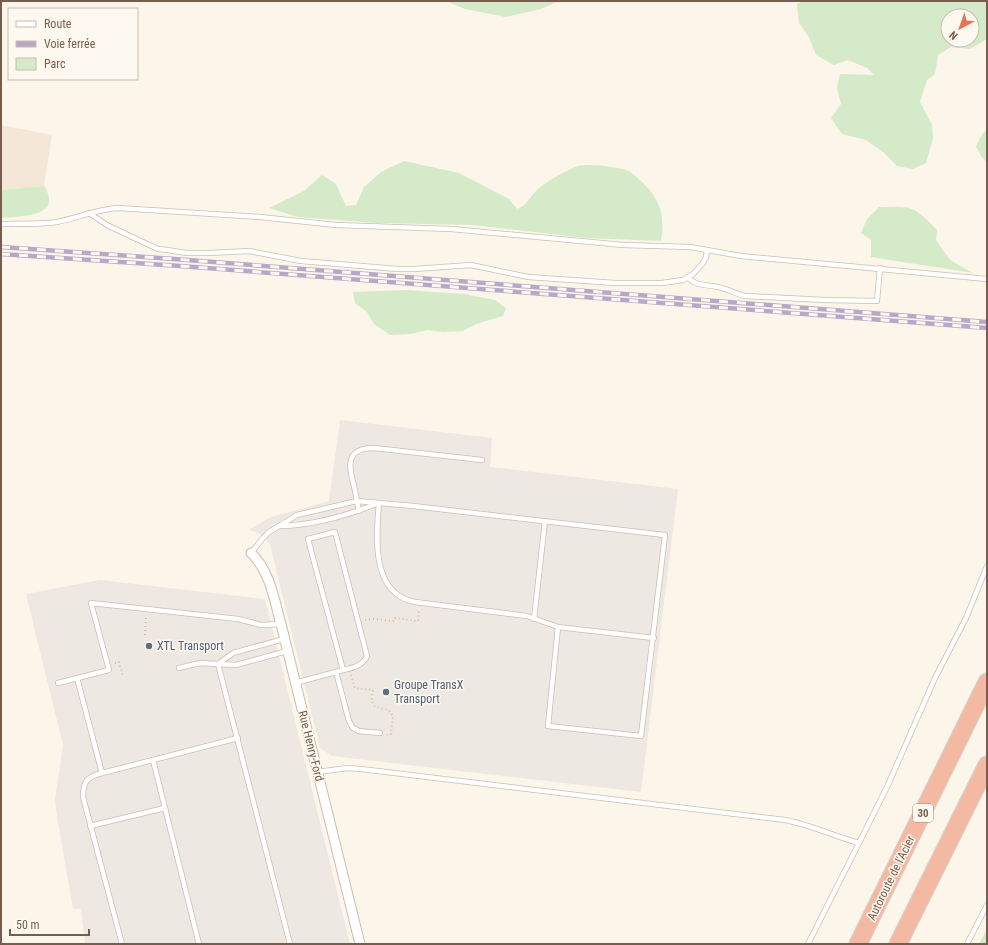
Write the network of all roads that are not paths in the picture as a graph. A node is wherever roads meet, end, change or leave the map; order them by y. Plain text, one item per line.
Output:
1 (89, 213) junction
2 (1, 224) edge
3 (707, 250) junction
4 (880, 268) junction
5 (688, 278) junction
6 (987, 279) edge
7 (482, 460) dead end
8 (357, 501) junction
9 (379, 503) junction
10 (359, 511) junction
11 (544, 521) junction
12 (279, 526) junction
13 (251, 553) joint
14 (987, 566) edge
15 (534, 619) junction
16 (281, 624) junction
17 (558, 628) junction
18 (654, 638) junction
19 (284, 639) junction
20 (287, 651) junction
21 (218, 664) junction
22 (179, 668) dead end
23 (342, 670) junction
24 (336, 672) junction
25 (77, 678) junction
26 (987, 682) edge
27 (58, 683) dead end
28 (295, 683) junction
29 (382, 734) road end
30 (238, 738) junction
31 (153, 760) junction
32 (987, 764) edge
33 (318, 772) junction
34 (102, 773) junction
35 (987, 774) edge
36 (966, 806) junction
37 (165, 808) junction
38 (90, 826) junction
39 (859, 843) junction
40 (987, 905) edge
41 (122, 944) edge
42 (199, 944) edge
43 (290, 944) edge
44 (360, 944) edge
45 (808, 944) edge
46 (858, 944) edge
47 (898, 944) edge
48 (967, 944) edge

1 - 2 lane
1 - 3 lane
1 - 5 lane
3 - 4 lane
3 - 5 lane
4 - 5 lane
4 - 6 lane
7 - 8 lane
8 - 9 lane
8 - 10 lane
8 - 12 lane
9 - 10 lane
9 - 11 lane
9 - 15 lane
10 - 12 lane
11 - 15 lane
11 - 18 lane
12 - 13 lane
13 - 16 street, Rue Henry-Ford
14 - 39 lane
15 - 17 lane
16 - 19 street, Rue Henry-Ford
16 - 25 lane
17 - 18 lane
17 - 18 lane
19 - 20 street, Rue Henry-Ford
19 - 21 lane
20 - 21 lane
20 - 28 street, Rue Henry-Ford
21 - 22 lane
21 - 30 lane
23 - 23 lane
23 - 24 lane
24 - 28 lane
24 - 29 lane
25 - 27 lane
25 - 34 lane
26 - 46 highway, Autoroute de l'Acier / 30
28 - 33 street, Rue Henry-Ford
30 - 31 lane
30 - 43 lane
31 - 34 lane
31 - 37 lane
32 - 36 highway
33 - 39 lane
33 - 44 street, Rue Henry-Ford
34 - 38 lane
35 - 36 highway
36 - 47 highway
37 - 38 lane
37 - 42 lane
38 - 41 lane
39 - 45 lane
40 - 48 lane

